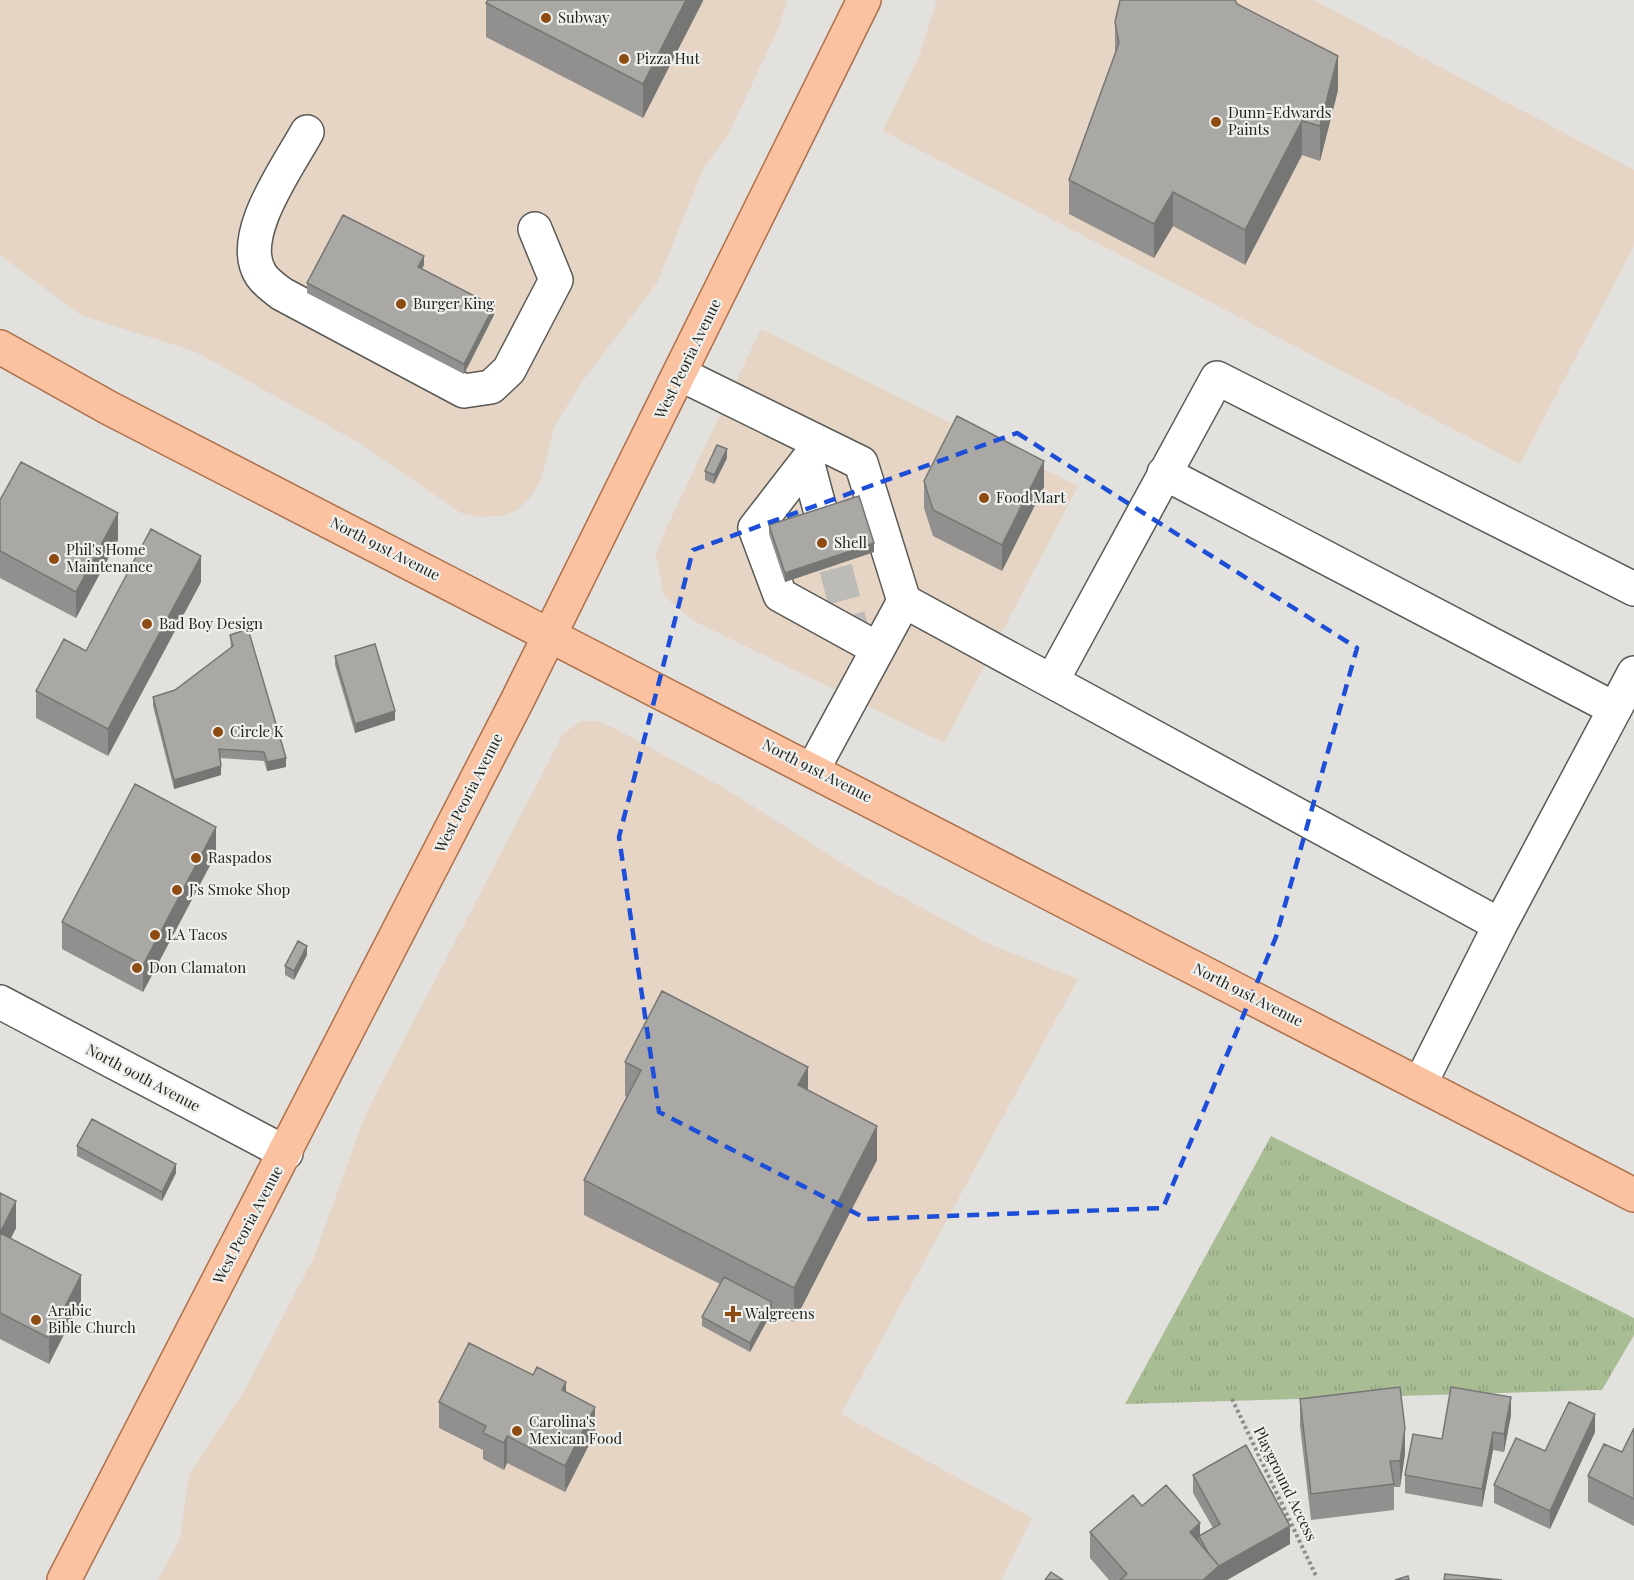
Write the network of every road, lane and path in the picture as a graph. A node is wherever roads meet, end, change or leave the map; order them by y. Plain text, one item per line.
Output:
1 (864, 0) edge
2 (307, 132) dead end
3 (535, 229) dead end
4 (0, 347) edge
5 (680, 374) junction
6 (813, 453) junction
7 (1164, 473) junction
8 (822, 517) tunnel mouth
9 (1634, 589) edge
10 (904, 601) junction
11 (550, 634) junction
12 (878, 649) junction
13 (1634, 673) edge
14 (1052, 681) junction
15 (1615, 709) junction
16 (813, 770) junction
17 (1500, 925) junction
18 (0, 1002) edge
19 (1420, 1084) junction
20 (286, 1153) junction
21 (1634, 1195) edge
22 (1232, 1399) dead end
23 (1317, 1578) dead end
24 (64, 1580) edge

1 - 5 main road, West Peoria Avenue
2 - 3 street
4 - 11 main road, North 91st Avenue
5 - 6 street
5 - 11 main road, West Peoria Avenue
6 - 8 street
6 - 10 street
6 - 12 street
7 - 9 street
7 - 14 street
7 - 15 street
10 - 12 street
10 - 14 street
11 - 16 main road, North 91st Avenue
11 - 20 main road, West Peoria Avenue
12 - 16 street
13 - 15 street
14 - 17 street
15 - 17 street
16 - 19 main road, North 91st Avenue
17 - 19 street
18 - 20 street, North 90th Avenue
19 - 21 main road, North 91st Avenue
20 - 24 main road, West Peoria Avenue
22 - 23 path, Playground Access

